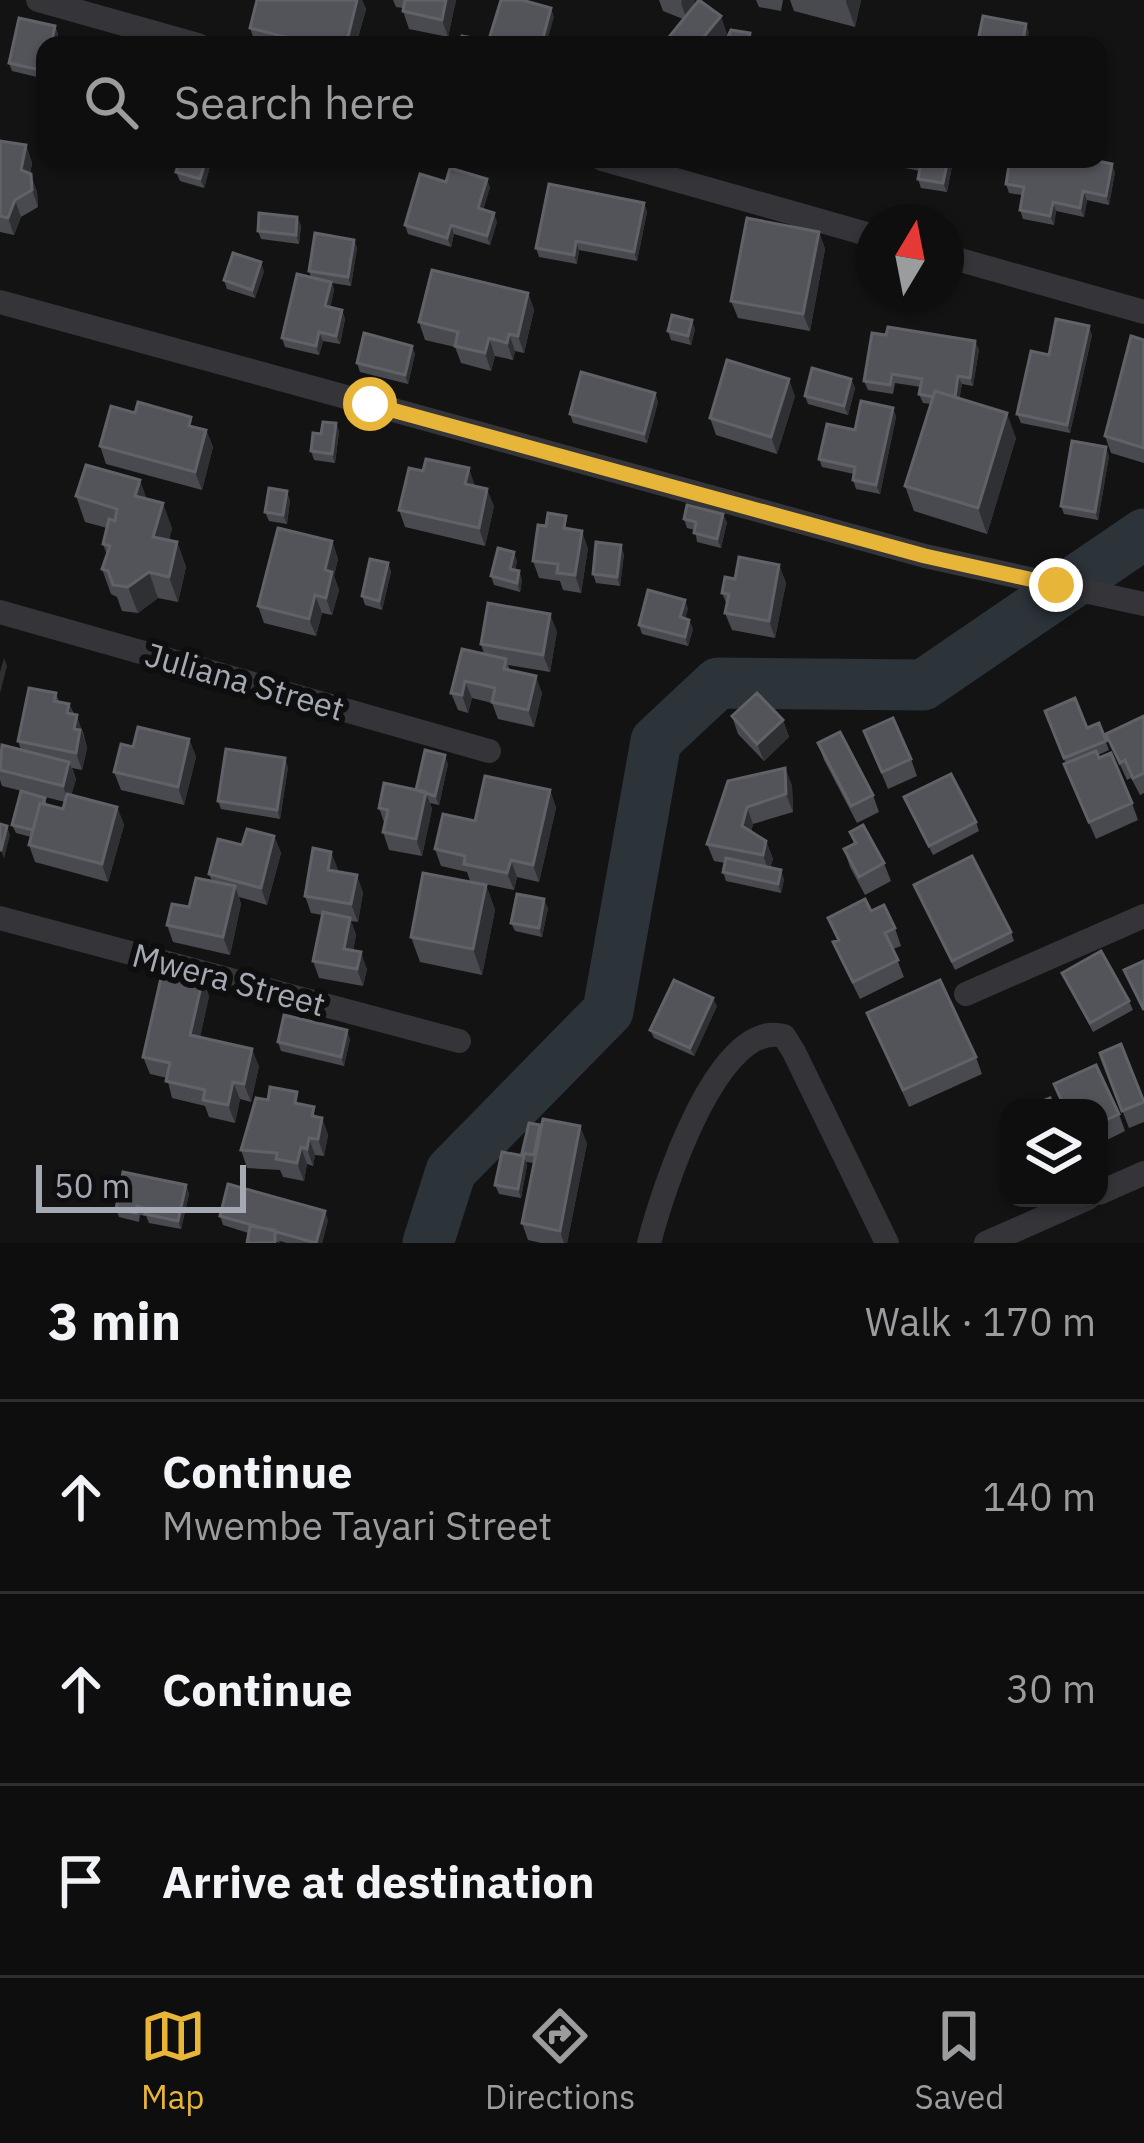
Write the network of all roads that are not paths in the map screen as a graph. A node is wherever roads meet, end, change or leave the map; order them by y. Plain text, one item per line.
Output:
1 (38, 0) edge
2 (166, 36) edge
3 (634, 168) edge
4 (856, 231) edge
5 (964, 261) edge
6 (0, 302) edge
7 (1144, 312) edge
8 (1144, 604) edge
9 (0, 612) edge
10 (489, 751) dead end
11 (1144, 916) edge
12 (0, 918) edge
13 (965, 994) dead end
14 (459, 1041) dead end
15 (1144, 1173) edge
16 (1108, 1189) edge
17 (1068, 1207) edge
18 (649, 1243) edge
19 (887, 1243) edge
20 (986, 1243) edge

1 - 2 street
3 - 4 street
5 - 7 street
6 - 8 street
9 - 10 street, Juliana Street
11 - 13 street
12 - 14 street, Mwera Street
15 - 16 street
17 - 20 street
18 - 19 street

